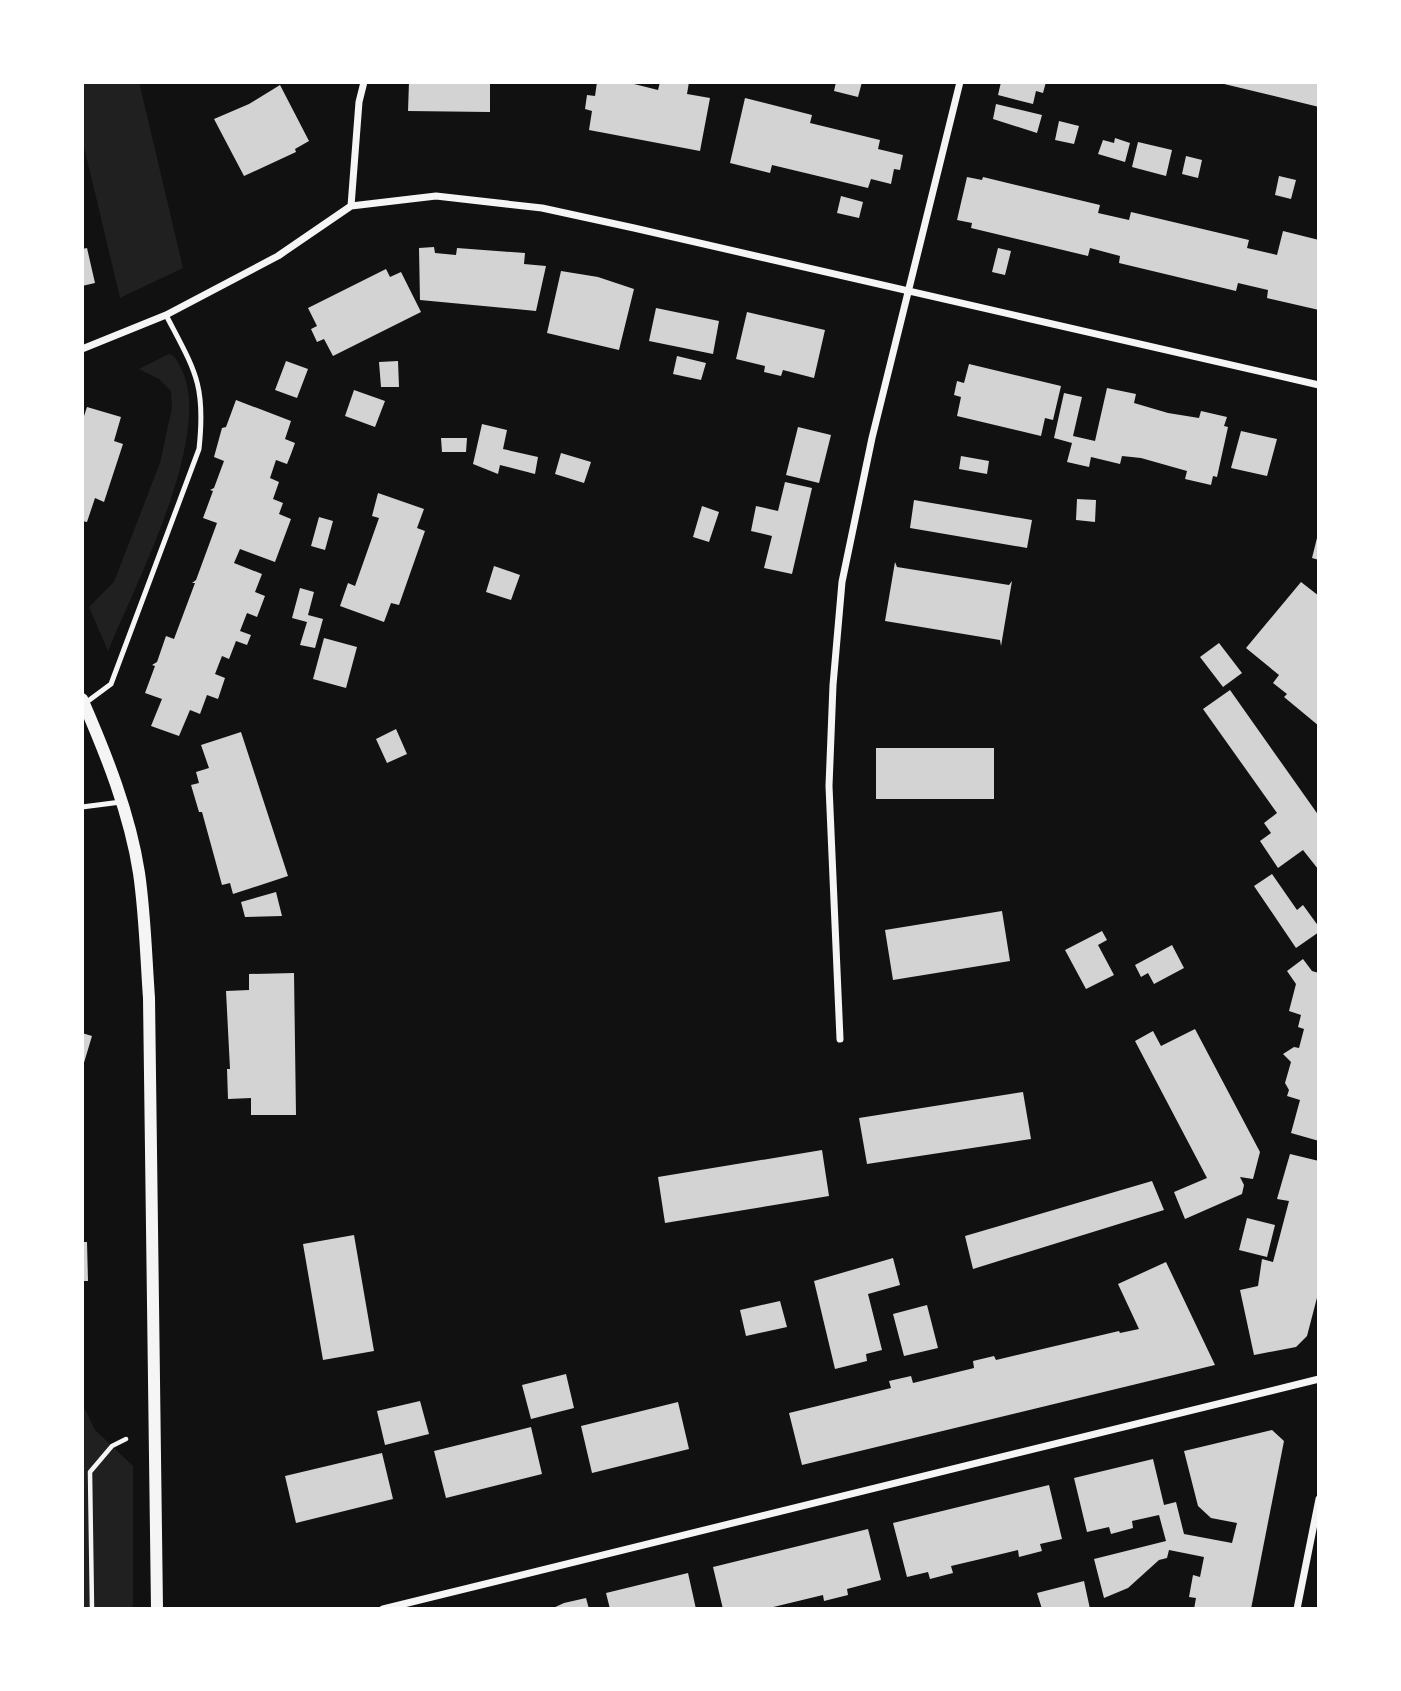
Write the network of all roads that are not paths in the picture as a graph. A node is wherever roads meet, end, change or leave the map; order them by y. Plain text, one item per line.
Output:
1 (364, 82) edge
2 (960, 82) edge
3 (351, 206) junction
4 (909, 292) junction
5 (166, 315) junction
6 (82, 349) edge
7 (1319, 385) edge
8 (83, 701) edge
9 (121, 802) junction
10 (82, 807) edge
11 (840, 1039) dead end
12 (1319, 1378) edge
13 (1319, 1499) edge
14 (157, 1609) edge
15 (383, 1609) edge
16 (1297, 1609) edge

1 - 3 street
2 - 4 street
3 - 4 street
3 - 5 street
4 - 7 street
4 - 11 street
5 - 6 street
5 - 8 lane
8 - 9 street
9 - 10 lane
9 - 14 street
12 - 15 street
13 - 16 street

